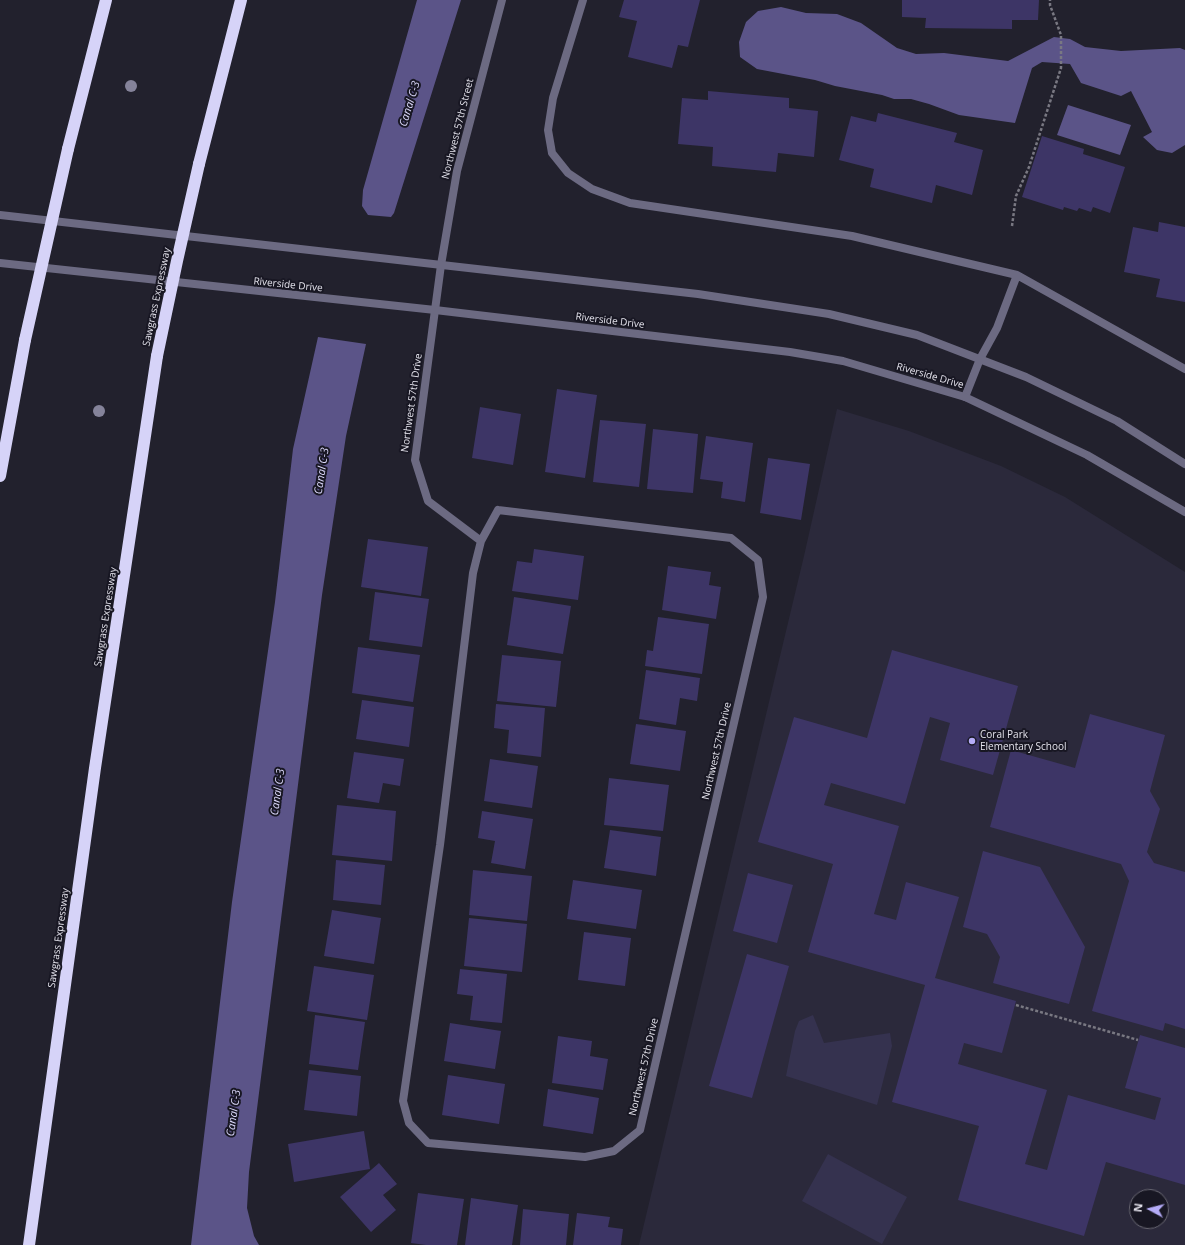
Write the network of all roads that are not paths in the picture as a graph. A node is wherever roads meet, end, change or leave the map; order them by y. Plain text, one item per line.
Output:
1 (106, 0) edge
2 (241, 0) edge
3 (502, 0) edge
4 (583, 0) edge
5 (0, 215) edge
6 (0, 263) edge
7 (441, 265) junction
8 (1017, 275) junction
9 (435, 310) junction
10 (980, 360) junction
11 (1185, 369) edge
12 (965, 397) junction
13 (1185, 464) edge
14 (0, 476) edge
15 (1185, 512) edge
16 (480, 541) junction
17 (29, 1245) edge

1 - 14 highway, bridge
2 - 17 highway, Sawgrass Expressway, bridge
3 - 7 street, Northwest 57th Street
4 - 8 street
5 - 7 street
6 - 9 street, Riverside Drive
7 - 9 street, Northwest 57th Drive
7 - 10 street
8 - 10 street
8 - 11 street
9 - 12 street, Riverside Drive
9 - 16 street, Northwest 57th Drive
10 - 12 street
10 - 13 street
12 - 15 street, Riverside Drive
16 - 16 street, Northwest 57th Drive

